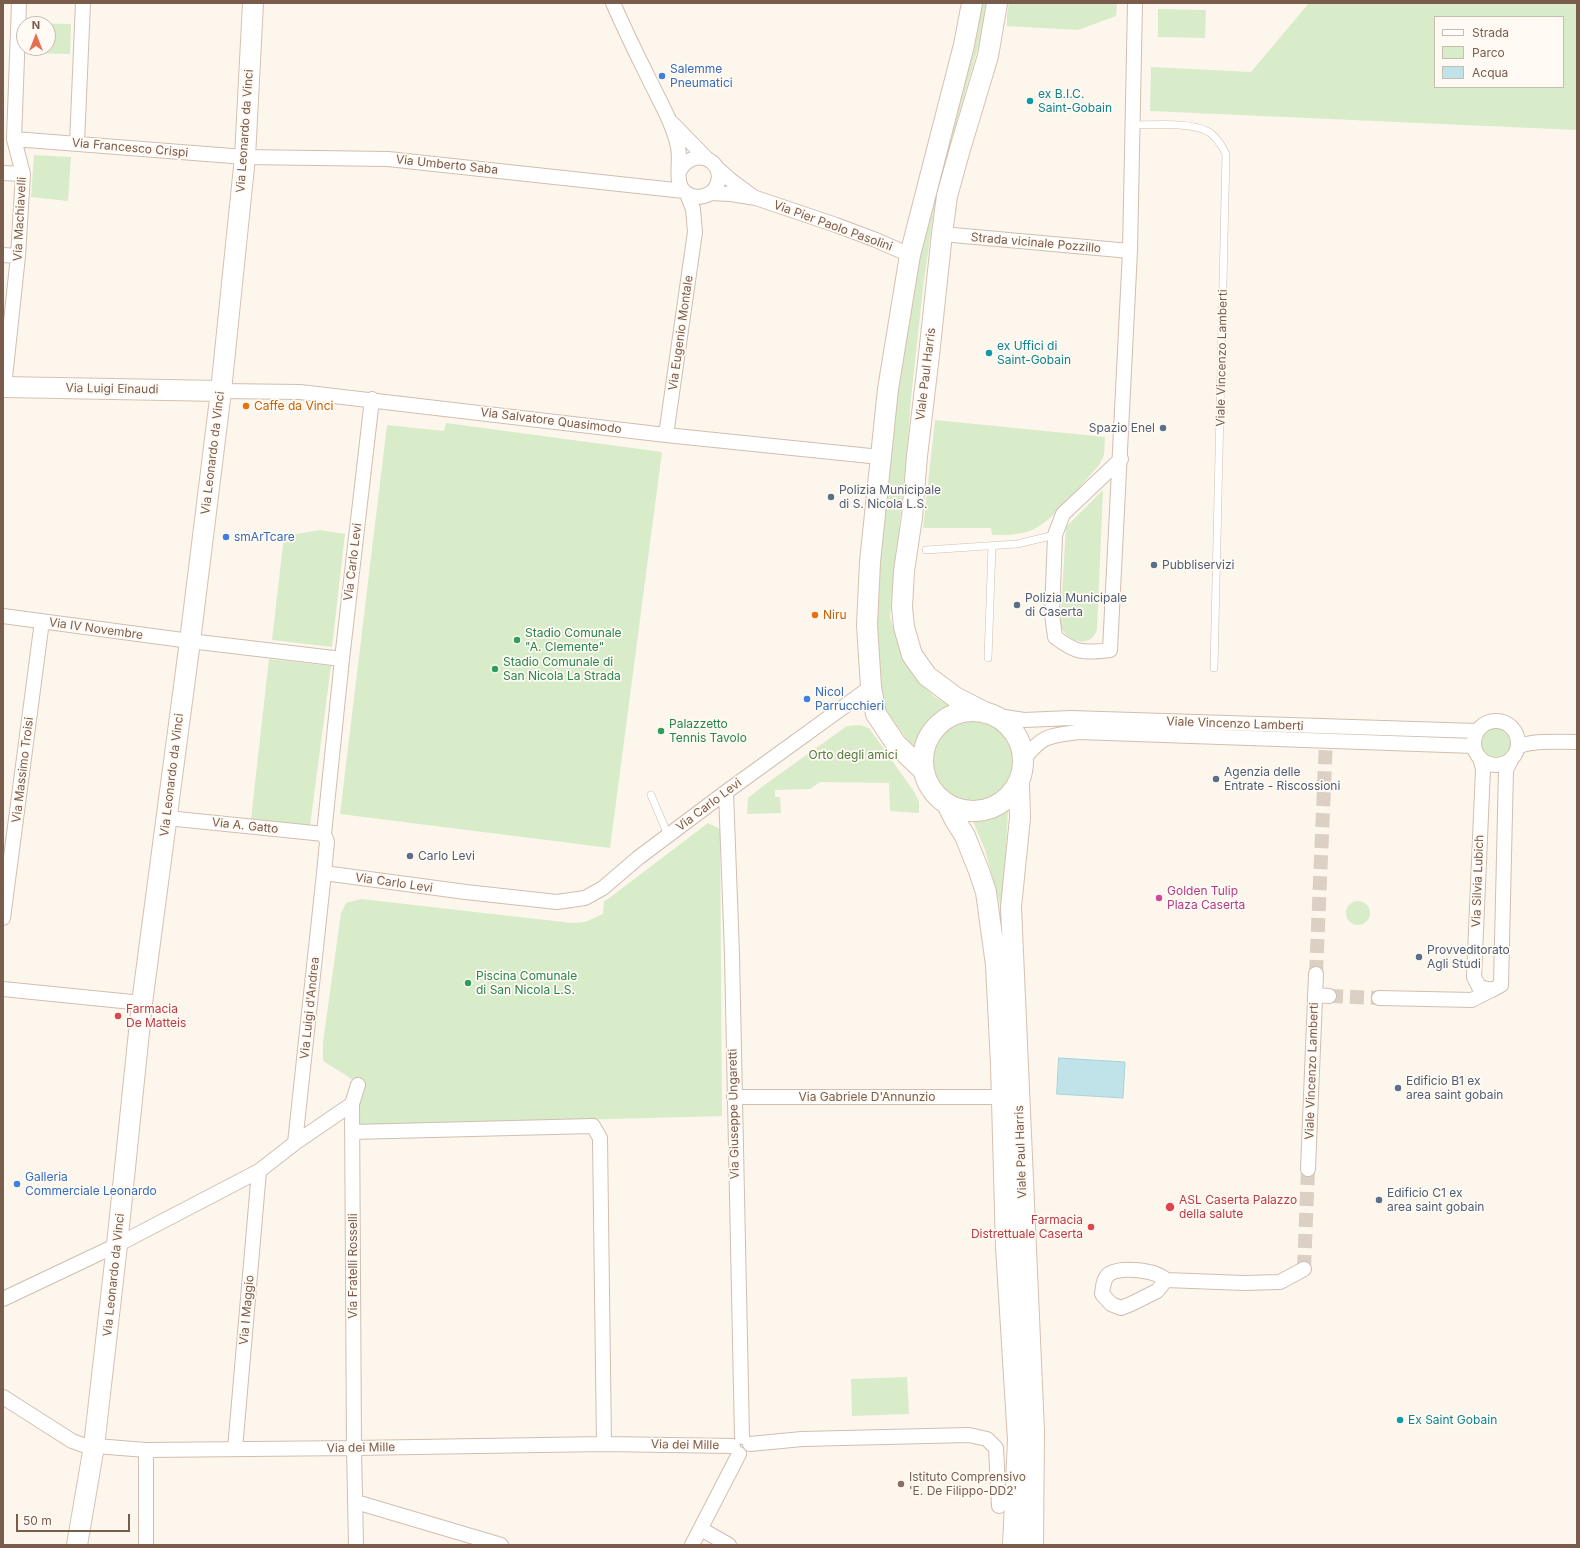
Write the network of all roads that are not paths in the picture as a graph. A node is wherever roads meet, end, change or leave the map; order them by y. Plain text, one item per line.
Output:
1 (19, 3) edge
2 (83, 3) edge
3 (254, 3) edge
4 (613, 3) edge
5 (972, 3) edge
6 (997, 3) edge
7 (1135, 3) edge
8 (668, 118) junction
9 (1132, 125) junction
10 (14, 139) junction
11 (77, 143) junction
12 (245, 157) junction
13 (712, 163) junction
14 (679, 172) junction
15 (3, 173) edge
16 (23, 174) junction
17 (648, 186) junction
18 (686, 192) junction
19 (708, 194) junction
20 (756, 198) junction
21 (695, 232) junction
22 (942, 234) junction
23 (1130, 251) junction
24 (3, 255) edge
25 (910, 255) junction
26 (18, 256) junction
27 (3, 387) edge
28 (221, 391) junction
29 (372, 400) junction
30 (666, 435) junction
31 (880, 457) junction
32 (1121, 459) junction
33 (1055, 535) junction
34 (992, 546) junction
35 (926, 550) dead end
36 (3, 616) edge
37 (42, 621) junction
38 (190, 641) junction
39 (988, 658) dead end
40 (342, 659) junction
41 (1214, 668) dead end
42 (871, 687) junction
43 (989, 714) junction
44 (1477, 731) junction
45 (1516, 731) junction
46 (1553, 742) junction
47 (1577, 742) edge
48 (1519, 746) junction
49 (1477, 752) junction
50 (1024, 760) junction
51 (1511, 760) junction
52 (924, 771) junction
53 (1019, 783) junction
54 (726, 792) junction
55 (651, 795) dead end
56 (947, 804) junction
57 (167, 818) junction
58 (324, 834) junction
59 (668, 835) junction
60 (324, 873) junction
61 (3, 918) edge
62 (1316, 974) tunnel mouth
63 (3, 989) edge
64 (1493, 989) junction
65 (1315, 995) junction
66 (1329, 996) tunnel mouth
67 (1379, 998) tunnel mouth
68 (142, 1003) junction
69 (358, 1085) dead end
70 (734, 1097) junction
71 (1001, 1097) junction
72 (352, 1104) junction
73 (352, 1132) junction
74 (295, 1143) junction
75 (1308, 1169) tunnel mouth
76 (259, 1171) junction
77 (117, 1245) junction
78 (1304, 1269) dead end
79 (1166, 1280) dead end
80 (3, 1299) edge
81 (3, 1397) edge
82 (604, 1444) junction
83 (741, 1445) junction
84 (94, 1446) junction
85 (354, 1448) junction
86 (235, 1449) junction
87 (146, 1450) junction
88 (356, 1502) junction
89 (999, 1506) dead end
90 (701, 1529) junction
91 (77, 1545) edge
92 (146, 1545) edge
93 (356, 1545) edge
94 (501, 1545) edge
95 (692, 1545) edge
96 (729, 1545) edge
97 (1013, 1545) edge
98 (1033, 1545) edge

1 - 10 street, Via Machiavelli
2 - 11 street
3 - 12 street, Via Leonardo da Vinci
4 - 8 street, Via Pier Paolo Pasolini
5 - 25 street
6 - 22 street, Viale Paul Harris
7 - 9 street
8 - 13 street, Via Pier Paolo Pasolini
8 - 14 street, Via Pier Paolo Pasolini
9 - 23 street
9 - 41 lane, Viale Vincenzo Lamberti
10 - 11 street, Via Francesco Crispi
10 - 16 street, Via Machiavelli
11 - 12 street, Via Francesco Crispi
12 - 17 street, Via Umberto Saba
12 - 28 street, Via Leonardo da Vinci
13 - 14 street
13 - 19 street
13 - 20 street, Via Pier Paolo Pasolini
14 - 17 street, Via Umberto Saba
14 - 18 street
15 - 16 street
16 - 26 street, Via Machiavelli
17 - 18 street, Via Umberto Saba
18 - 19 street
18 - 21 street, Via Eugenio Montale
19 - 20 street, Via Pier Paolo Pasolini
19 - 21 street, Via Eugenio Montale
20 - 25 street, Via Pier Paolo Pasolini
21 - 30 street, Via Eugenio Montale
22 - 23 street, Strada vicinale Pozzillo
22 - 43 street, Viale Paul Harris
23 - 32 street
24 - 26 street
25 - 31 street
26 - 27 street, Via Machiavelli
27 - 28 street, Via Luigi Einaudi
28 - 29 street, Via Salvatore Quasimodo
28 - 38 street, Via Leonardo da Vinci
29 - 30 street, Via Salvatore Quasimodo
29 - 40 street, Via Carlo Levi
30 - 31 street, Via Salvatore Quasimodo
31 - 42 street
32 - 33 street
32 - 33 street
33 - 34 lane
34 - 35 lane
34 - 39 lane
36 - 37 street, Via IV Novembre
37 - 38 street, Via IV Novembre
37 - 61 street, Via Massimo Troisi
38 - 40 street, Via IV Novembre
38 - 57 street, Via Leonardo da Vinci
40 - 58 street, Via Carlo Levi
42 - 52 street
42 - 54 street, Via Carlo Levi
43 - 44 street, Viale Vincenzo Lamberti
43 - 50 street, Viale Paul Harris
43 - 52 street, Viale Paul Harris
44 - 45 street
44 - 49 street
45 - 46 street
45 - 48 street
46 - 47 street
46 - 48 street
48 - 51 street
49 - 50 street, Viale Vincenzo Lamberti
49 - 51 street
49 - 64 street, Via Silvia Lubich
50 - 53 street, Viale Paul Harris
51 - 64 street
52 - 56 street, Viale Paul Harris
53 - 56 street, Viale Paul Harris
53 - 98 street, Viale Paul Harris
54 - 59 street, Via Carlo Levi
54 - 70 street, Via Giuseppe Ungaretti
55 - 59 lane
56 - 71 street, Viale Paul Harris
57 - 58 street, Via A. Gatto
57 - 68 street, Via Leonardo da Vinci
58 - 60 street, Via Carlo Levi
59 - 60 street, Via Carlo Levi
60 - 74 street, Via Luigi d'Andrea
62 - 65 street, Viale Vincenzo Lamberti
63 - 68 street
64 - 67 street
65 - 66 street
65 - 75 street, Viale Vincenzo Lamberti
68 - 77 street, Via Leonardo da Vinci
69 - 72 street, Via Fratelli Rosselli
70 - 71 street, Via Gabriele D'Annunzio
70 - 83 street, Via Giuseppe Ungaretti
71 - 97 street, Viale Paul Harris
72 - 73 street, Via Fratelli Rosselli
72 - 74 street
73 - 82 street
73 - 85 street, Via Fratelli Rosselli
74 - 76 street
76 - 77 street
76 - 86 street, Via I Maggio
77 - 80 street
77 - 84 street, Via Leonardo da Vinci
78 - 79 street
81 - 84 street, Via dei Mille
82 - 83 street, Via dei Mille
82 - 85 street, Via dei Mille
83 - 89 street, Via dei Mille
83 - 90 street
84 - 87 street, Via dei Mille
84 - 91 street, Via Leonardo da Vinci
85 - 86 street, Via dei Mille
85 - 88 street, Via Fratelli Rosselli
86 - 87 street, Via dei Mille
87 - 92 street
88 - 93 street, Via Fratelli Rosselli
88 - 94 street
90 - 95 street
90 - 96 street

